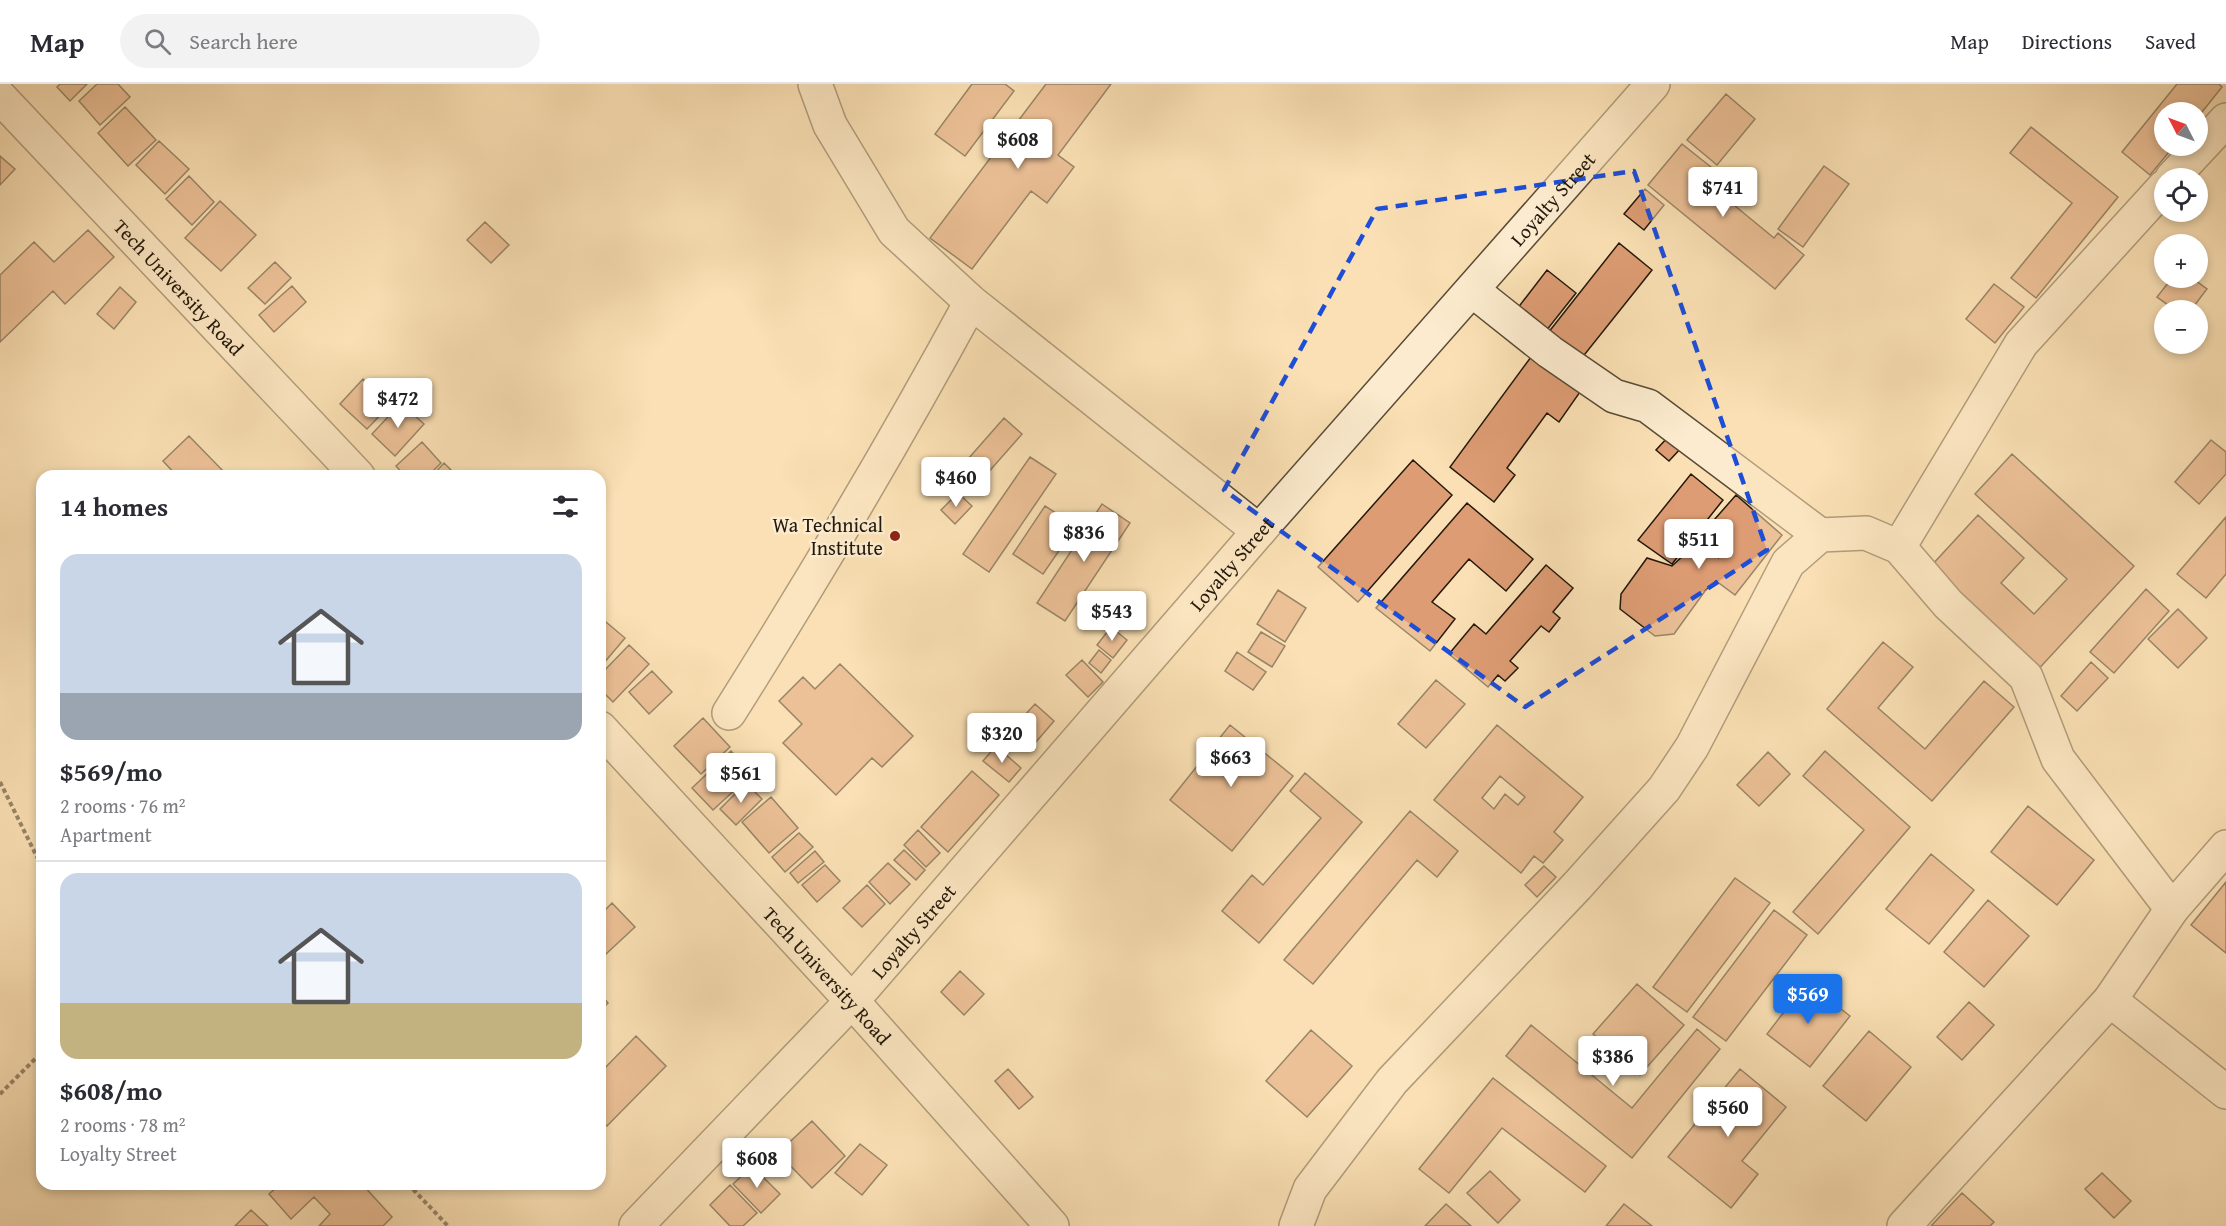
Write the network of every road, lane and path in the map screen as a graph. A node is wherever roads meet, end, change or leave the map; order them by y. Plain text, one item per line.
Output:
1 (815, 84) edge
2 (1653, 84) edge
3 (0, 97) edge
4 (2226, 120) edge
5 (2181, 168) edge
6 (2154, 198) edge
7 (1472, 290) junction
8 (971, 302) junction
9 (352, 470) edge
10 (1258, 531) junction
11 (1821, 535) junction
12 (1899, 548) junction
13 (729, 713) dead end
14 (606, 735) edge
15 (0, 782) edge
16 (2226, 847) edge
17 (36, 855) edge
18 (2172, 909) junction
19 (2110, 1000) junction
20 (852, 1001) junction
21 (36, 1058) edge
22 (2226, 1092) edge
23 (0, 1094) edge
24 (414, 1190) edge
25 (448, 1226) edge
26 (636, 1226) edge
27 (1052, 1226) edge
28 (1296, 1226) edge
29 (1904, 1226) edge

1 - 8 street
2 - 7 street, Loyalty Street
3 - 9 street, Tech University Road
4 - 5 street
6 - 12 street
7 - 10 street, Loyalty Street
7 - 11 street
8 - 10 street
8 - 13 street
10 - 20 street, Loyalty Street
11 - 12 street
11 - 28 street
12 - 18 street
14 - 20 street, Tech University Road
15 - 17 path
16 - 18 street
18 - 19 street
19 - 22 street
19 - 29 street
20 - 26 street, Loyalty Street
20 - 27 street, Tech University Road
21 - 23 path
24 - 25 path

